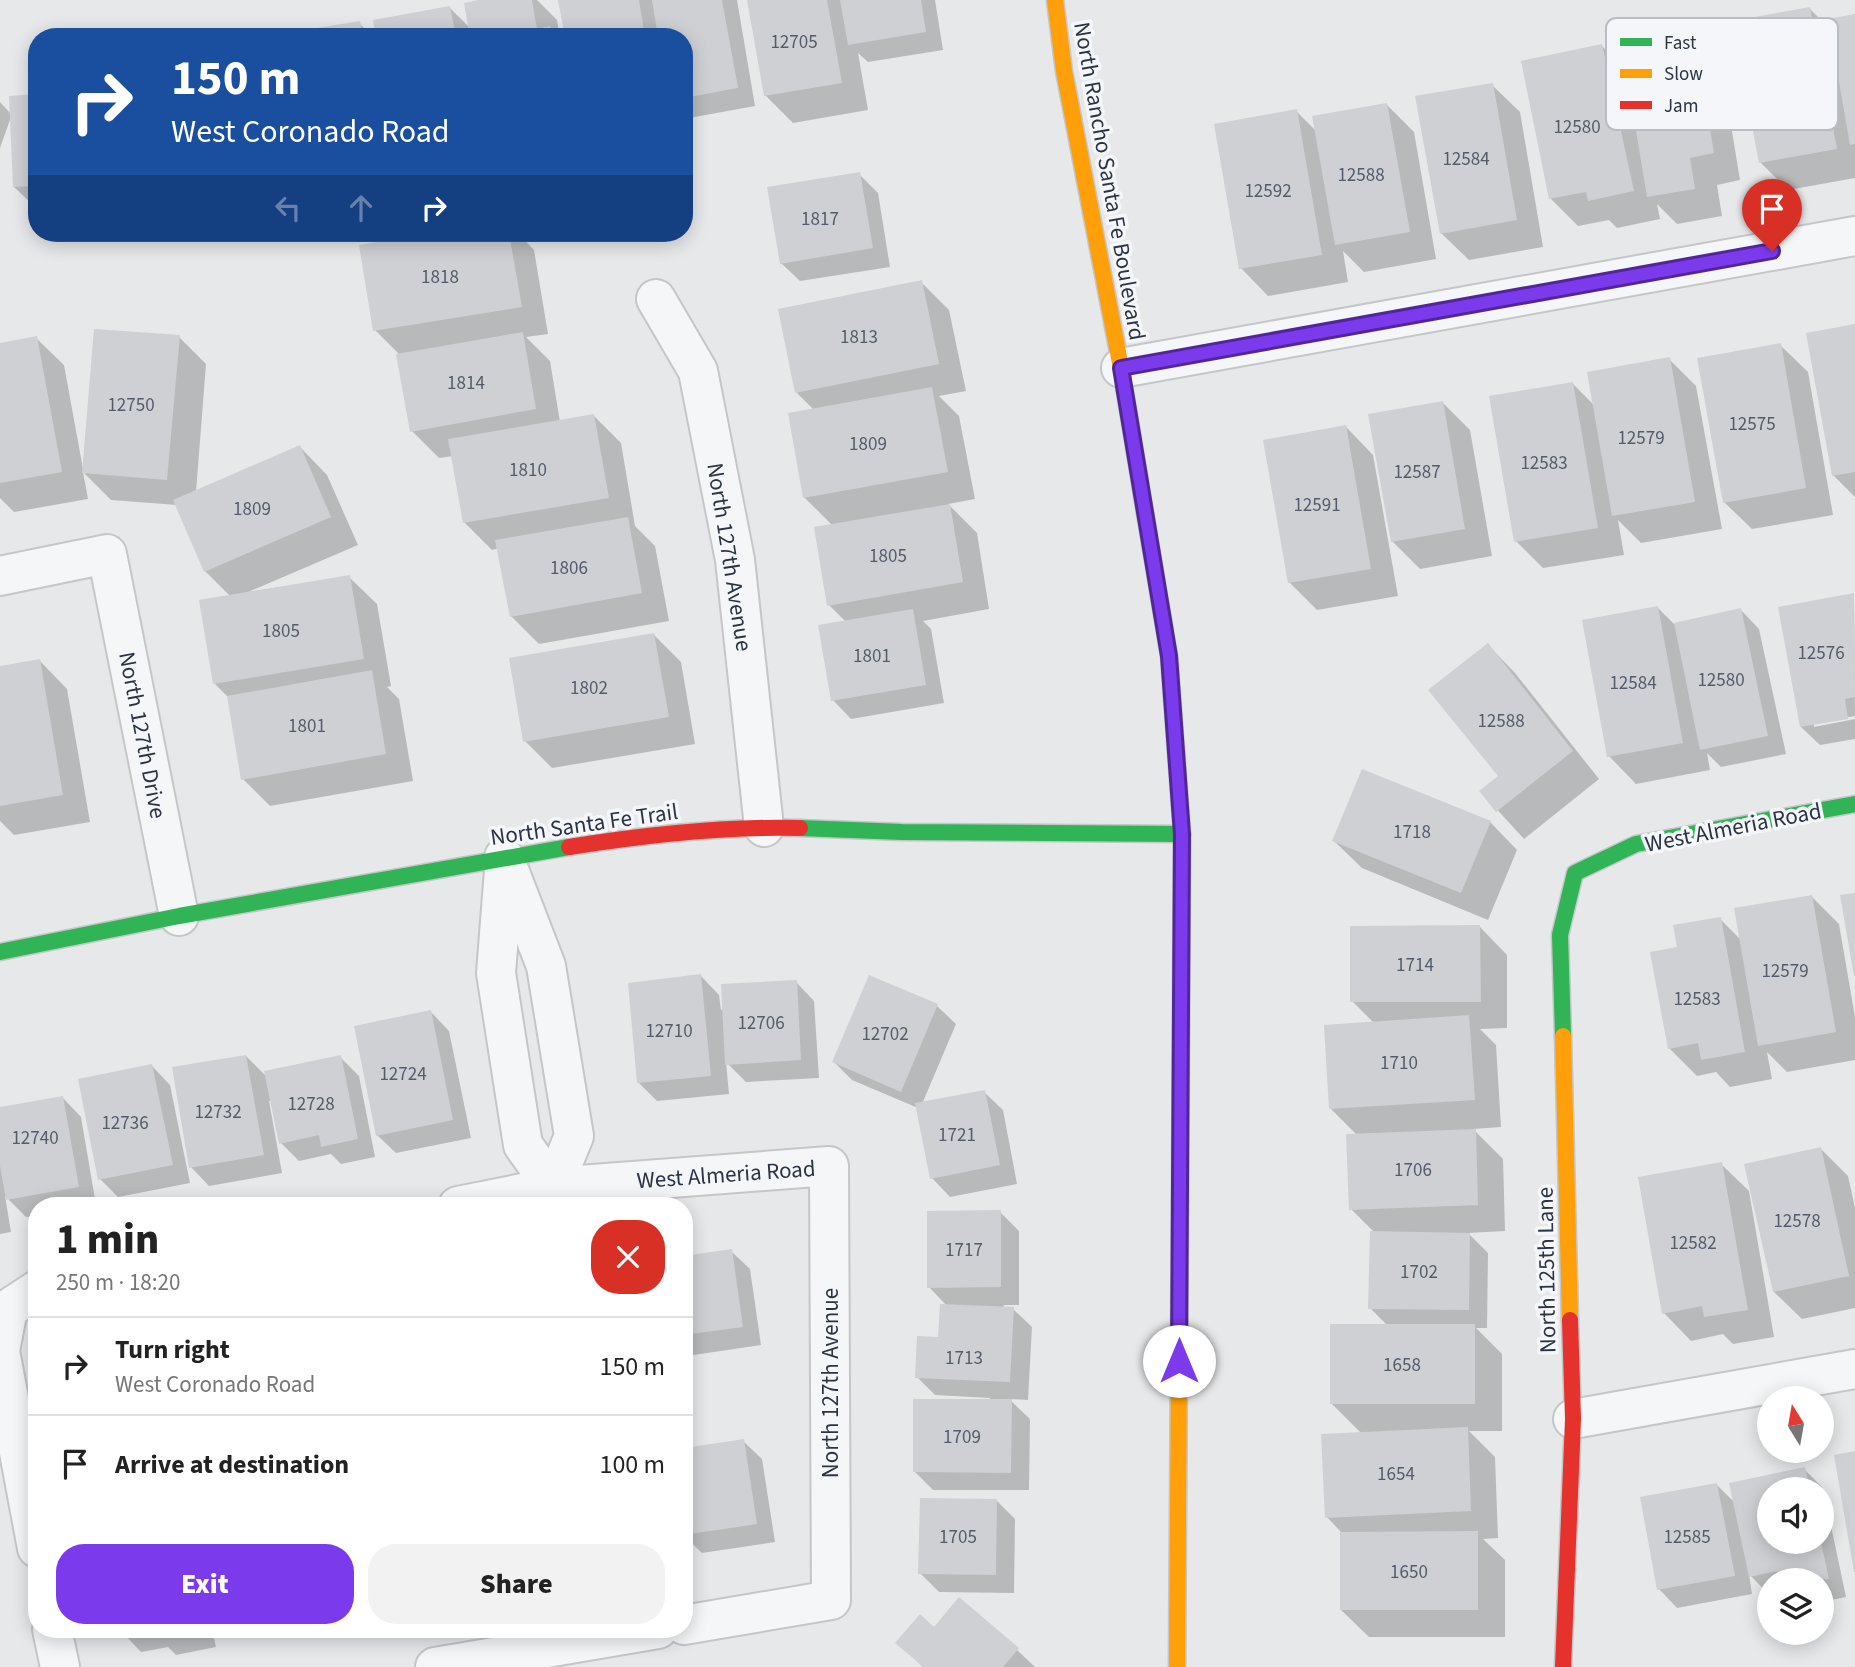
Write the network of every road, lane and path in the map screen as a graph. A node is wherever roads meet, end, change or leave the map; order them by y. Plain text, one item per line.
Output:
1 (1055, 0) edge
2 (1855, 236) edge
3 (656, 299) dead end
4 (1121, 368) junction
5 (0, 576) edge
6 (1855, 804) edge
7 (764, 827) junction
8 (1182, 834) junction
9 (505, 857) junction
10 (1575, 873) joint
11 (179, 916) junction
12 (0, 952) edge
13 (829, 1166) joint
14 (553, 1187) junction
15 (503, 1197) edge
16 (23, 1299) edge
17 (1855, 1368) edge
18 (1573, 1419) junction
19 (28, 1500) edge
20 (693, 1623) edge
21 (54, 1638) edge
22 (606, 1638) edge
23 (60, 1667) edge
24 (438, 1667) edge
25 (1177, 1667) edge
26 (1563, 1667) edge

1 - 4 street, North Rancho Santa Fe Boulevard
2 - 4 street
3 - 7 street, North 127th Avenue
4 - 8 street, North Rancho Santa Fe Boulevard
5 - 11 street, North 127th Drive
6 - 10 street, West Almeria Road
7 - 8 street, North Santa Fe Trail
7 - 9 street, North Santa Fe Trail
8 - 25 street, North Rancho Santa Fe Boulevard
9 - 11 street, North Santa Fe Trail
9 - 14 street
9 - 14 street
10 - 18 street, North 125th Lane
11 - 12 street, North Santa Fe Trail
13 - 14 street, West Almeria Road
13 - 20 street, North 127th Avenue
14 - 15 street, West Almeria Road
16 - 19 street
17 - 18 street
18 - 26 street, North 125th Lane
21 - 23 street
22 - 24 street

